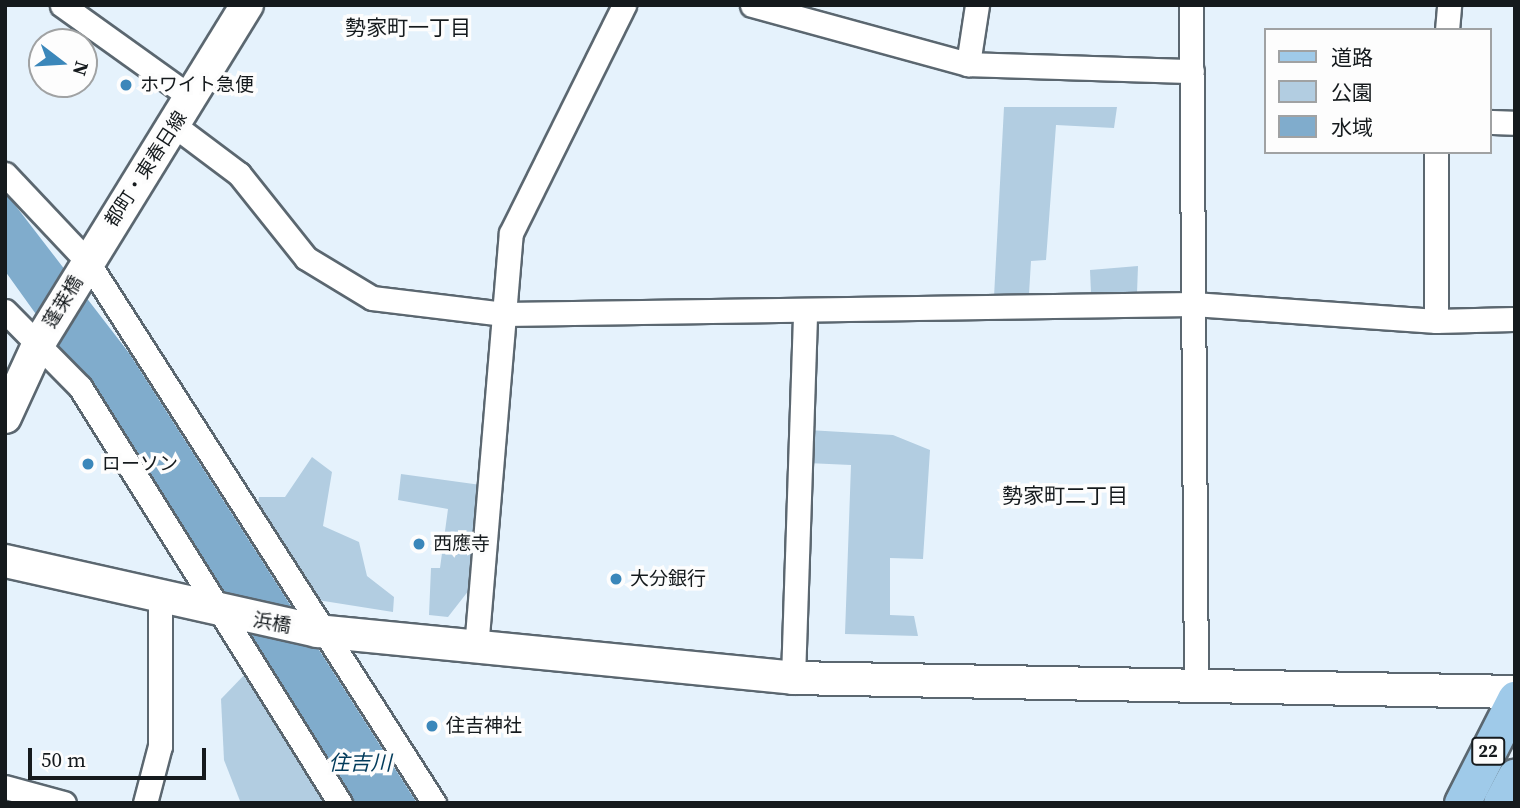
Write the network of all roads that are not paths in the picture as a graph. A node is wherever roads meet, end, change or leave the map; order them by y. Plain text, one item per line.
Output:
1 (62, 5) edge
2 (247, 5) edge
3 (624, 5) edge
4 (752, 5) edge
5 (977, 5) edge
6 (1191, 5) edge
7 (1450, 5) edge
8 (1447, 28) edge
9 (968, 64) junction
10 (1192, 71) junction
11 (192, 98) junction
12 (1492, 122) edge
13 (1515, 122) edge
14 (175, 126) junction
15 (1436, 154) edge
16 (5, 174) edge
17 (87, 261) junction
18 (1193, 304) junction
19 (5, 311) edge
20 (504, 314) junction
21 (805, 314) junction
22 (1515, 320) edge
23 (1436, 321) junction
24 (39, 343) junction
25 (5, 417) edge
26 (5, 561) edge
27 (160, 598) junction
28 (223, 614) junction
29 (322, 632) junction
30 (476, 648) junction
31 (793, 678) junction
32 (1196, 685) junction
33 (1515, 692) edge
34 (1515, 699) edge
35 (1515, 777) edge
36 (5, 787) edge
37 (64, 803) edge
38 (145, 803) edge
39 (340, 803) edge
40 (434, 803) edge
41 (1462, 803) edge
42 (1501, 803) edge

1 - 11 street
2 - 11 street, 都町・東春日線
3 - 20 street
4 - 9 street
5 - 9 street
6 - 10 street
7 - 8 street
9 - 10 street
10 - 18 street
11 - 14 street, 都町・東春日線
12 - 13 street
14 - 17 street, 都町・東春日線
14 - 20 street
15 - 23 street
16 - 17 street
17 - 24 street, 蓬莱橋
17 - 29 street
18 - 21 street
18 - 23 street
18 - 32 street
19 - 24 street
20 - 21 street
20 - 30 street
21 - 31 street
22 - 23 street
24 - 25 street
24 - 28 street
26 - 27 street, 浜橋
27 - 28 street, 浜橋
27 - 38 street
28 - 29 street, 浜橋
28 - 39 street
29 - 30 street, 浜橋
29 - 40 street
30 - 31 street, 浜橋
31 - 32 street, 浜橋
32 - 33 street, 浜橋
34 - 41 main road, 22
35 - 42 main road, 22
36 - 37 street

